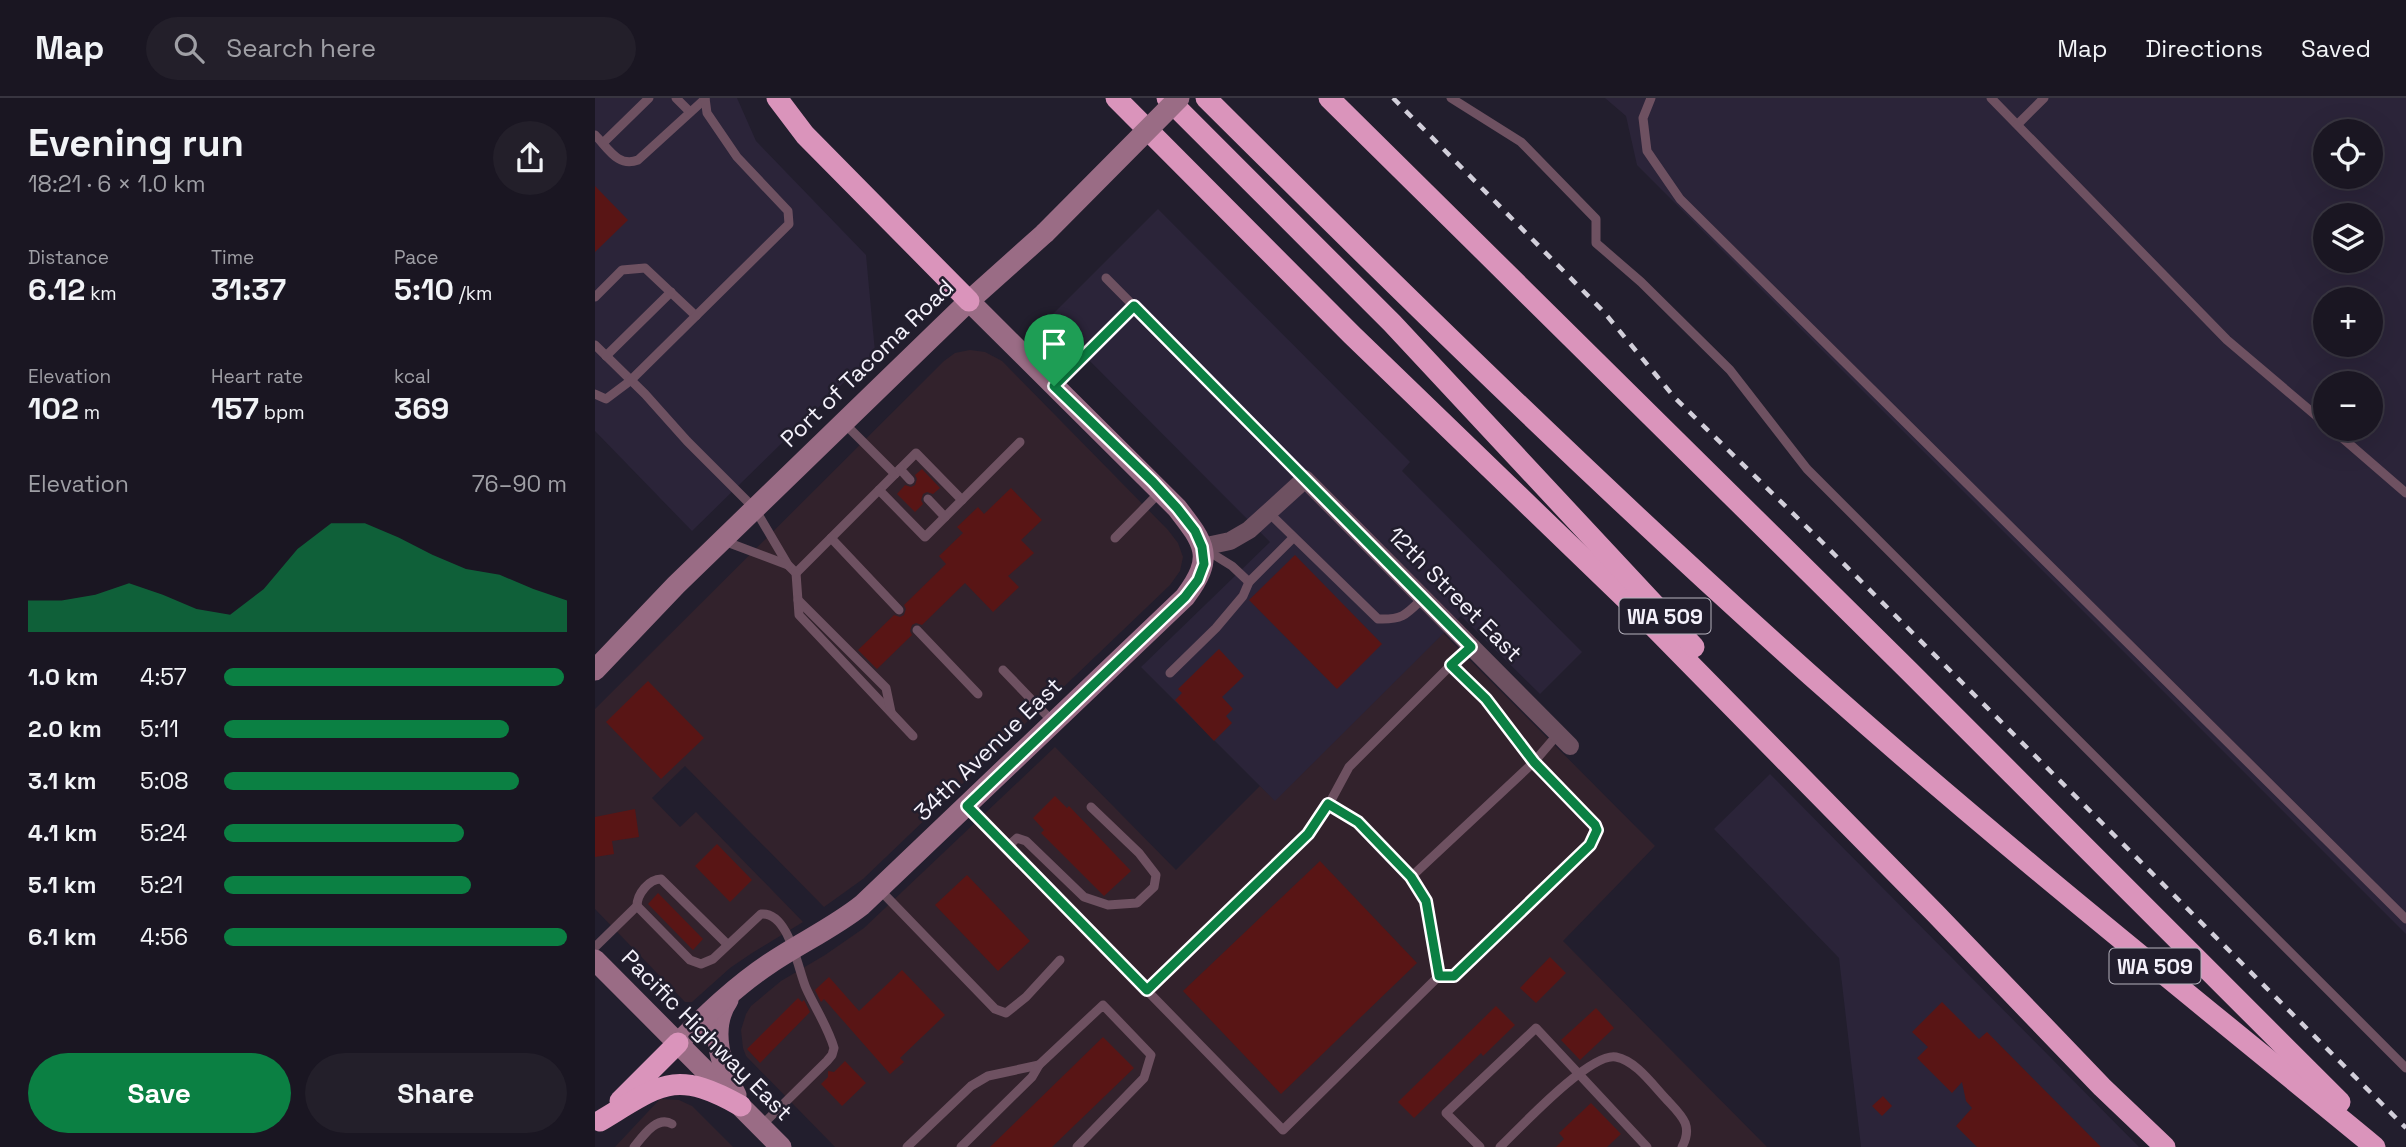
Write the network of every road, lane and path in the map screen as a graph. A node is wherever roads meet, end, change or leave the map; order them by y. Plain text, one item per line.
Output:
1 (649, 98) edge
2 (676, 98) edge
3 (705, 98) edge
4 (777, 98) edge
5 (1116, 98) edge
6 (1167, 98) edge
7 (1179, 98) edge
8 (1206, 98) edge
9 (1329, 98) edge
10 (1451, 98) edge
11 (1651, 98) edge
12 (1991, 98) edge
13 (2044, 98) edge
14 (690, 112) junction
15 (2018, 124) junction
16 (595, 135) edge
17 (603, 143) junction
18 (1106, 278) dead end
19 (671, 292) junction
20 (595, 298) edge
21 (969, 302) junction
22 (1134, 306) junction
23 (696, 316) junction
24 (595, 345) edge
25 (606, 356) junction
26 (630, 381) junction
27 (1054, 386) junction
28 (595, 394) edge
29 (2313, 413) edge
30 (844, 423) junction
31 (2347, 441) edge
32 (1020, 442) dead end
33 (897, 472) junction
34 (1305, 479) junction
35 (910, 480) dead end
36 (2405, 489) edge
37 (880, 491) junction
38 (1161, 491) junction
39 (928, 499) dead end
40 (962, 500) junction
41 (755, 509) junction
42 (1268, 512) junction
43 (945, 517) junction
44 (831, 538) junction
45 (1115, 538) dead end
46 (1293, 538) junction
47 (722, 540) junction
48 (1202, 547) junction
49 (788, 565) junction
50 (796, 573) junction
51 (1249, 582) junction
52 (1422, 599) junction
53 (899, 610) dead end
54 (917, 630) dead end
55 (1471, 647) junction
56 (1451, 665) junction
57 (595, 670) edge
58 (1003, 670) dead end
59 (1170, 673) dead end
60 (978, 694) dead end
61 (1053, 722) junction
62 (913, 736) dead end
63 (1564, 740) joint
64 (1534, 762) junction
65 (1328, 804) junction
66 (967, 806) junction
67 (1091, 807) dead end
68 (1007, 847) junction
69 (1411, 877) junction
70 (879, 889) junction
71 (637, 906) junction
72 (1935, 912) junction
73 (2406, 919) edge
74 (727, 944) junction
75 (595, 947) edge
76 (795, 948) junction
77 (595, 960) edge
78 (1060, 960) dead end
79 (1439, 976) junction
80 (737, 988) junction
81 (1147, 990) junction
82 (678, 1042) junction
83 (1039, 1065) junction
84 (2406, 1068) edge
85 (1579, 1073) junction
86 (741, 1106) junction
87 (597, 1124) edge
88 (672, 1124) dead end
89 (761, 1126) junction
90 (634, 1147) edge
91 (781, 1147) edge
92 (907, 1147) edge
93 (961, 1147) edge
94 (1077, 1147) edge
95 (1481, 1147) edge
96 (1500, 1147) edge
97 (1647, 1147) edge
98 (1682, 1147) edge
99 (2165, 1147) edge
100 (2375, 1147) edge
101 (2387, 1147) edge

1 - 17 lane
2 - 14 lane
3 - 14 lane
3 - 23 lane
4 - 21 highway
5 - 72 highway
6 - 72 highway, WA 509
7 - 21 main road, Port of Tacoma Road, bridge
8 - 100 highway, WA 509
9 - 101 highway
10 - 84 lane
11 - 73 lane
12 - 15 lane
13 - 15 lane
14 - 17 lane
15 - 29 lane
16 - 17 lane
18 - 22 lane
19 - 20 lane
19 - 23 lane
19 - 25 lane
21 - 27 main road
21 - 30 main road, Port of Tacoma Road
22 - 27 lane
22 - 34 lane
23 - 26 lane
24 - 25 lane
25 - 26 lane
26 - 28 lane
26 - 41 lane
27 - 38 main road
30 - 33 lane
30 - 41 main road, Port of Tacoma Road
31 - 36 lane
32 - 40 lane
33 - 35 lane
33 - 37 lane
33 - 40 lane
34 - 42 street
34 - 52 street, 12th Street East
37 - 43 lane
37 - 44 lane
38 - 45 lane
38 - 48 main road
39 - 43 lane
40 - 43 lane
41 - 47 main road, Port of Tacoma Road
41 - 49 lane
42 - 46 lane
42 - 48 street
44 - 50 lane
44 - 53 lane
46 - 51 lane
46 - 52 lane
47 - 49 lane
47 - 57 main road, Port of Tacoma Road
48 - 51 lane
48 - 61 main road, 34th Avenue East
49 - 50 lane
50 - 62 lane
51 - 59 lane
52 - 55 street, 12th Street East
54 - 60 lane
55 - 56 lane
55 - 63 street, 12th Street East
56 - 64 lane
56 - 65 lane
58 - 61 lane
61 - 66 main road, 34th Avenue East
63 - 64 lane
64 - 69 lane
64 - 79 lane
65 - 69 lane
65 - 81 lane
66 - 68 lane
66 - 70 main road, 34th Avenue East
67 - 68 lane
68 - 81 lane
69 - 79 lane
70 - 76 main road, 34th Avenue East
70 - 78 lane
71 - 74 lane
71 - 74 lane
71 - 75 lane
72 - 99 highway, WA 509
74 - 76 lane
76 - 80 main road, 34th Avenue East
76 - 89 lane
77 - 82 main road, Pacific Highway East
79 - 81 lane
80 - 82 main road, 34th Avenue East
80 - 86 main road
82 - 86 main road, Pacific Highway East
82 - 87 highway
83 - 92 lane
83 - 93 lane
83 - 94 lane
85 - 95 lane
85 - 96 lane
85 - 97 lane
85 - 98 lane
86 - 87 highway
86 - 89 main road, Pacific Highway East
88 - 90 lane
89 - 91 main road, Pacific Highway East

